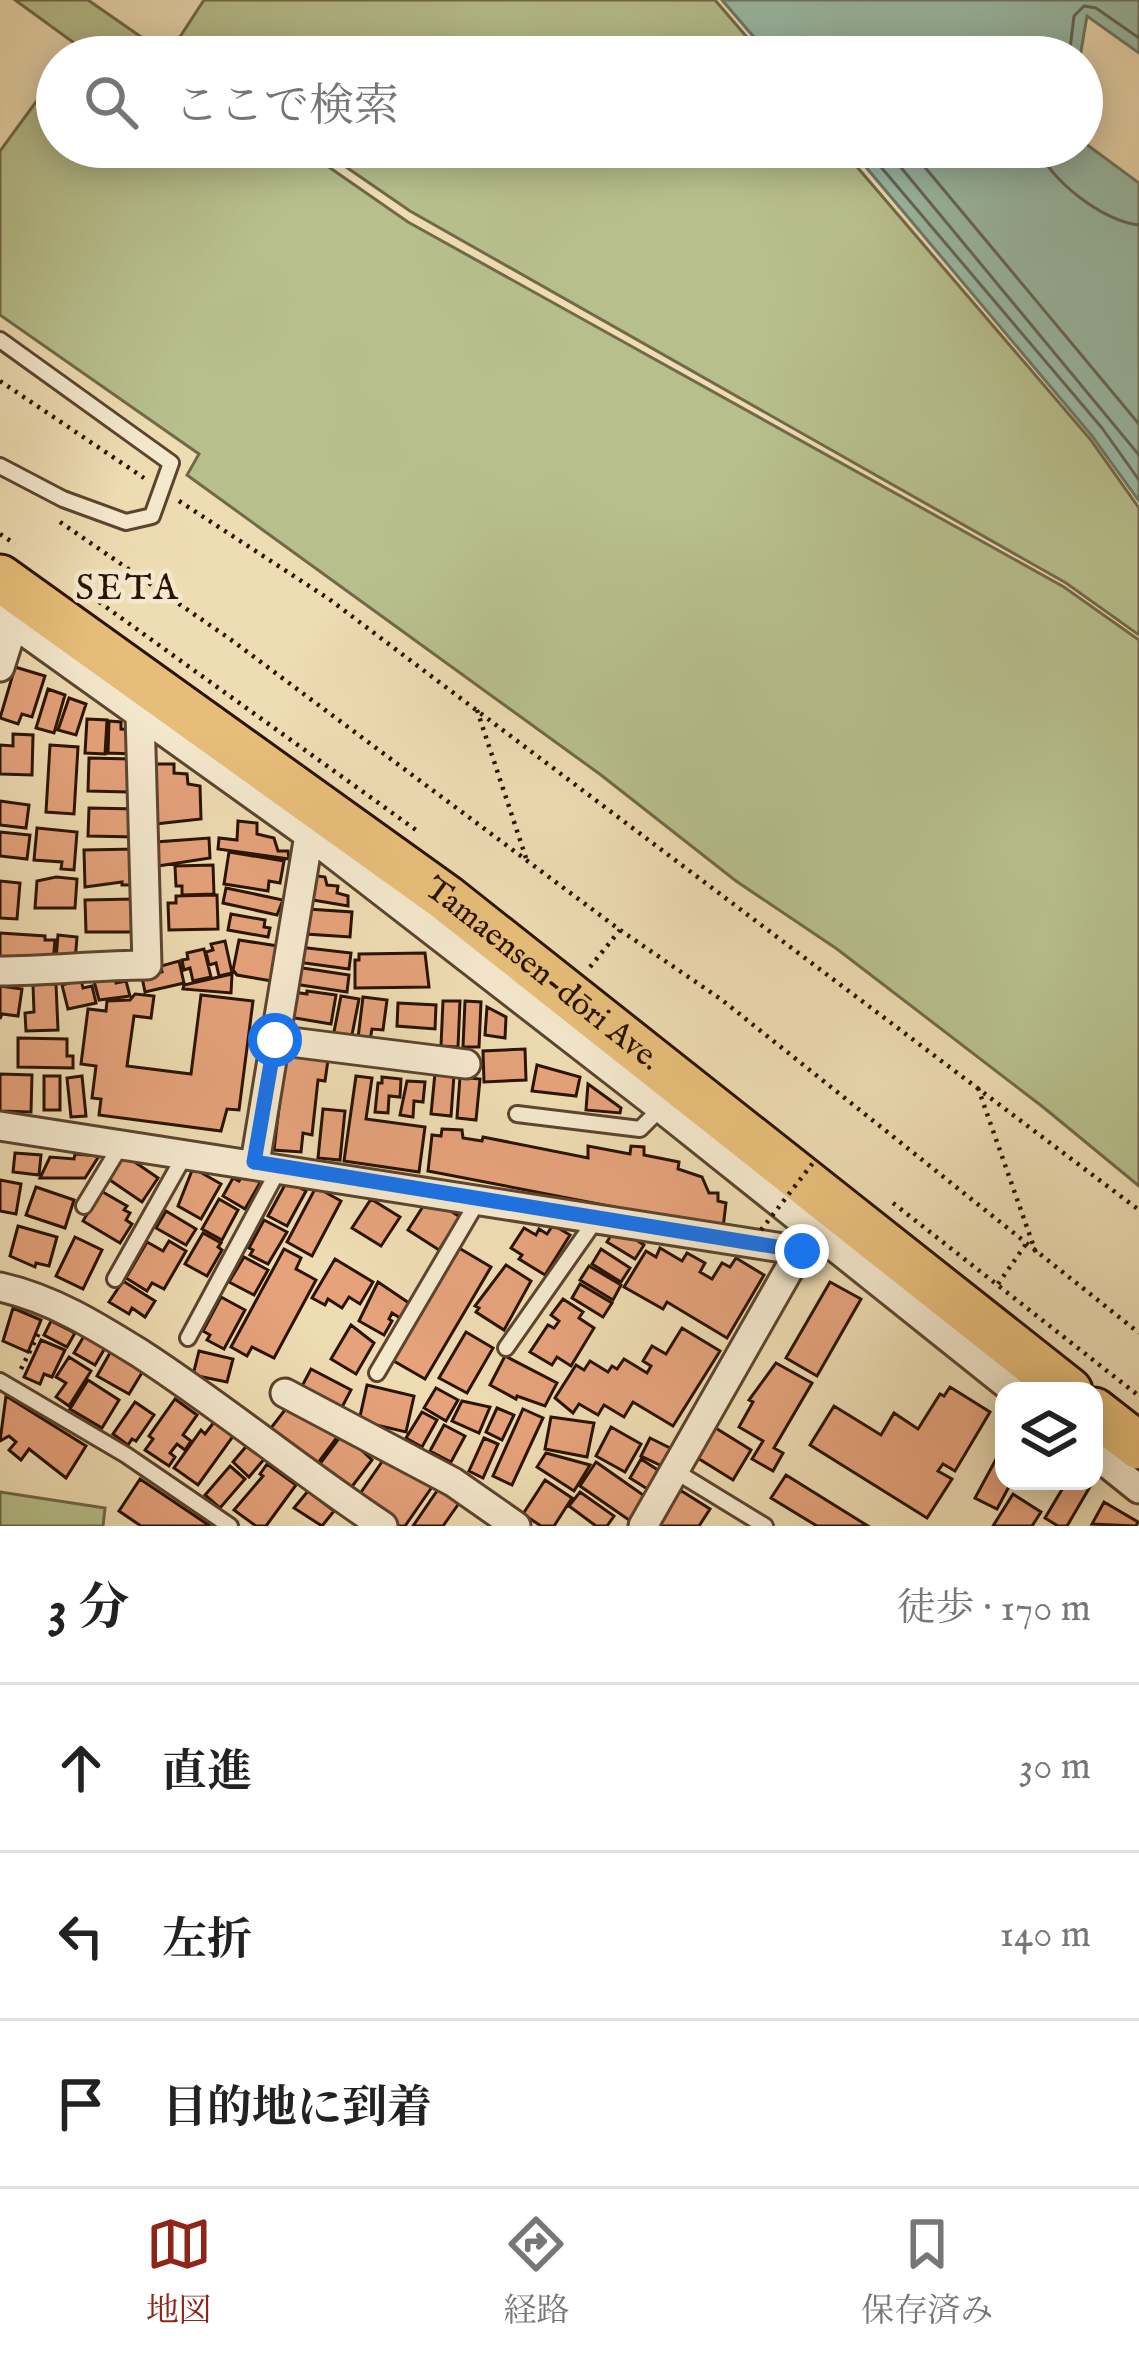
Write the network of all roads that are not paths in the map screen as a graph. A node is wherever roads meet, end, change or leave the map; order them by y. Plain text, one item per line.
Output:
1 (0, 340) edge
2 (0, 466) edge
3 (0, 578) edge
4 (7, 619) edge
5 (0, 667) edge
6 (140, 714) junction
7 (309, 836) junction
8 (0, 971) edge
9 (275, 1040) junction
10 (466, 1064) dead end
11 (661, 1108) junction
12 (517, 1114) dead end
13 (0, 1126) edge
14 (121, 1145) junction
15 (186, 1153) junction
16 (267, 1165) junction
17 (479, 1199) junction
18 (84, 1207) dead end
19 (597, 1218) junction
20 (806, 1240) junction
21 (115, 1279) dead end
22 (0, 1287) edge
23 (188, 1338) dead end
24 (506, 1348) dead end
25 (377, 1373) dead end
26 (1003, 1382) edge
27 (1058, 1382) edge
28 (6, 1383) edge
29 (285, 1393) dead end
30 (1103, 1418) edge
31 (1139, 1446) edge
32 (1103, 1460) edge
33 (675, 1471) junction
34 (1139, 1489) edge
35 (230, 1526) edge
36 (383, 1526) edge
37 (516, 1526) edge
38 (643, 1526) edge
39 (765, 1526) edge

1 - 2 lane
3 - 27 main road, Tamaensen-dōri Ave.
4 - 5 street
4 - 6 street
6 - 7 street
6 - 8 street
7 - 9 street
7 - 11 street
9 - 10 street
9 - 16 street
11 - 12 lane
11 - 20 street
13 - 14 street
14 - 15 street
14 - 18 lane
15 - 16 street
15 - 21 lane
16 - 17 street
16 - 23 lane
17 - 19 street
17 - 25 lane
19 - 20 street
19 - 24 lane
20 - 26 street
20 - 33 street
22 - 36 street
28 - 35 lane
29 - 37 street
30 - 31 main road
32 - 34 street
33 - 38 street
33 - 39 lane

